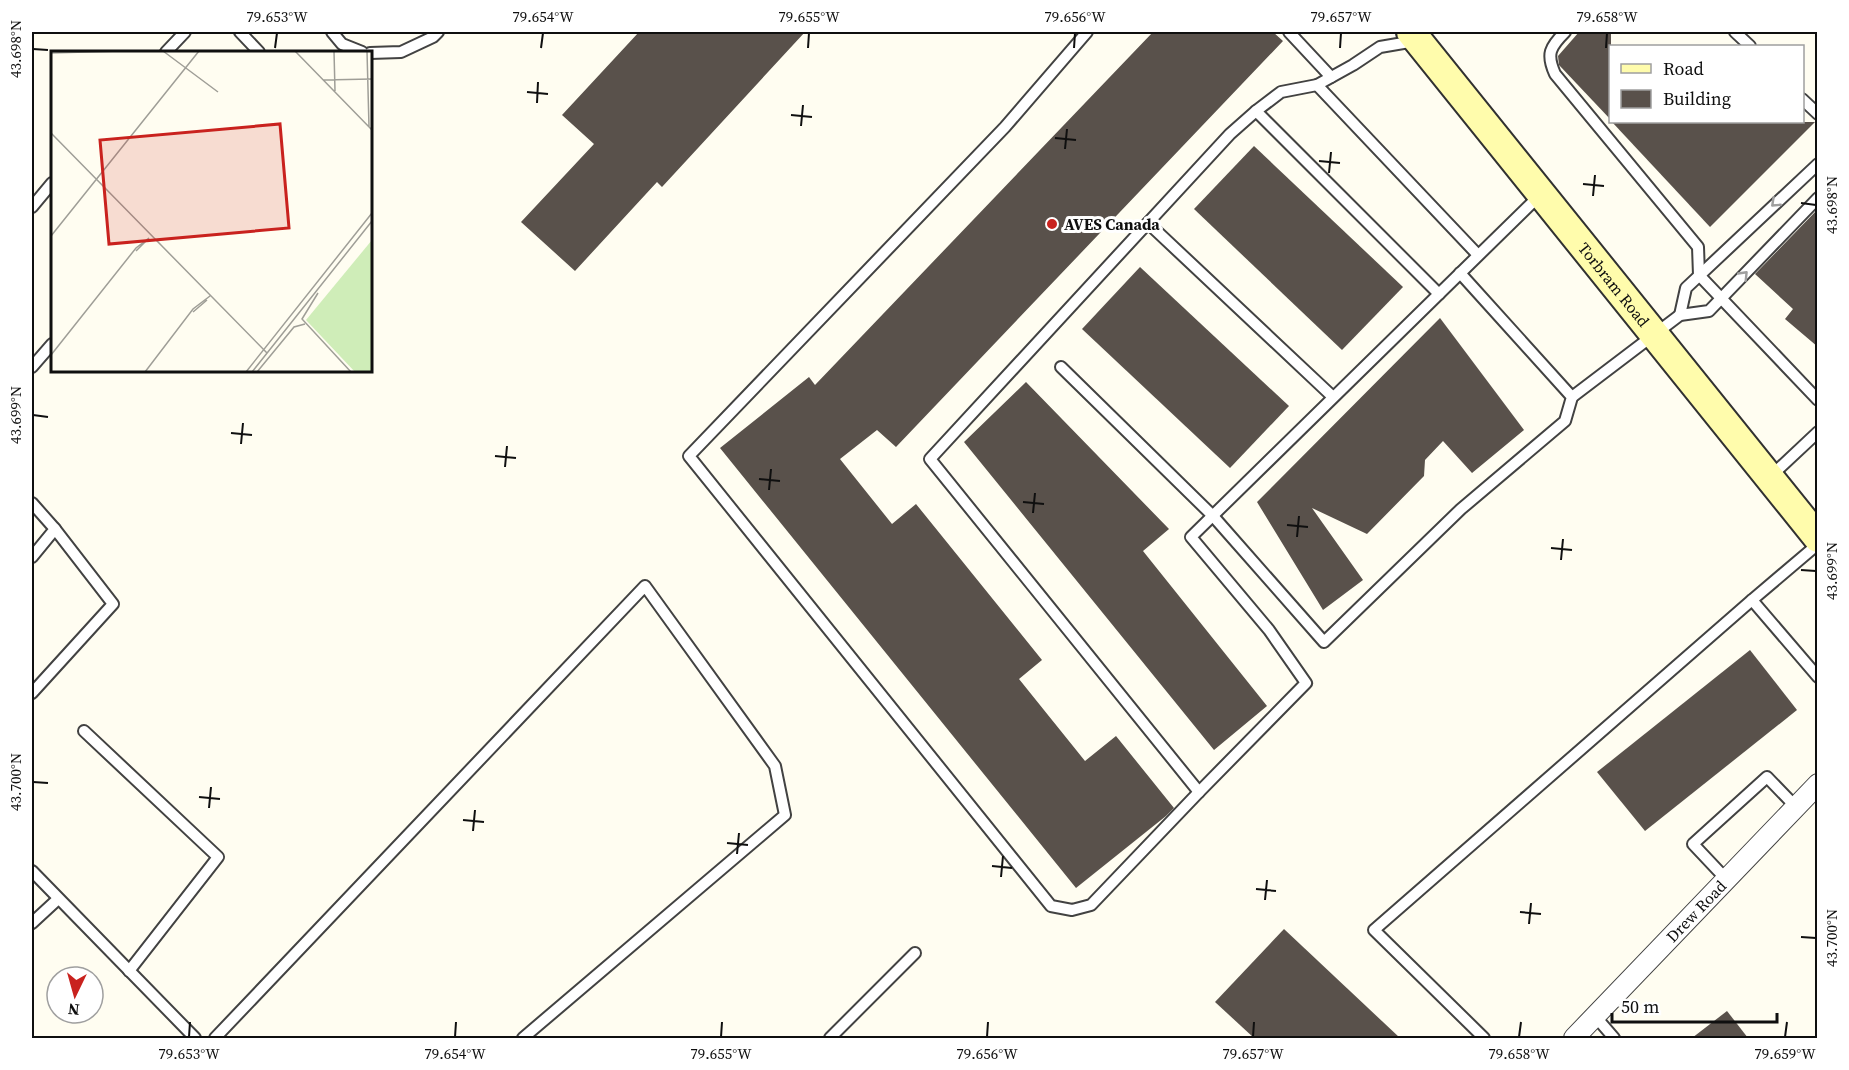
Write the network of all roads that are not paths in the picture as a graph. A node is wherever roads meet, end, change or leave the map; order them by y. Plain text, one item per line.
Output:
1 (185, 32) edge
2 (240, 32) edge
3 (332, 32) edge
4 (438, 32) edge
5 (1087, 32) edge
6 (1565, 32) edge
7 (1735, 32) edge
8 (1293, 34) edge
9 (1419, 34) edge
10 (1749, 45) edge
11 (167, 51) edge
12 (258, 51) edge
13 (360, 51) edge
14 (372, 53) edge
15 (1331, 77) junction
16 (1317, 85) junction
17 (1804, 100) edge
18 (1256, 111) junction
19 (1817, 113) edge
20 (1818, 164) edge
21 (51, 184) edge
22 (1541, 194) junction
23 (1818, 198) edge
24 (32, 207) edge
25 (1148, 223) junction
26 (1478, 255) junction
27 (1460, 273) junction
28 (1699, 275) junction
29 (1439, 294) junction
30 (1721, 299) junction
31 (1680, 315) junction
32 (1654, 335) junction
33 (51, 345) edge
34 (32, 368) edge
35 (1060, 368) dead end
36 (1333, 397) junction
37 (1572, 397) junction
38 (1818, 400) edge
39 (1818, 432) edge
40 (1770, 478) junction
41 (32, 503) edge
42 (1213, 516) junction
43 (55, 529) junction
44 (1818, 538) edge
45 (1818, 544) edge
46 (32, 557) edge
47 (1752, 600) junction
48 (1818, 677) edge
49 (32, 693) edge
50 (84, 731) dead end
51 (1818, 784) edge
52 (1198, 792) junction
53 (1796, 807) junction
54 (32, 872) edge
55 (1726, 879) junction
56 (58, 899) junction
57 (32, 924) edge
58 (915, 953) dead end
59 (129, 971) junction
60 (1595, 1016) junction
61 (187, 1030) junction
62 (179, 1038) edge
63 (195, 1038) edge
64 (215, 1038) edge
65 (523, 1038) edge
66 (830, 1038) edge
67 (1484, 1038) edge
68 (1574, 1038) edge
69 (1614, 1038) edge

1 - 11 lane
2 - 12 lane
3 - 13 lane
4 - 14 lane
5 - 52 lane
6 - 28 lane
7 - 10 lane
8 - 15 lane
9 - 15 lane
9 - 22 main road, Torbram Road
15 - 16 lane
16 - 18 lane
16 - 26 lane
17 - 19 lane
18 - 25 lane
18 - 29 lane
20 -> 28 lane
21 - 24 lane
22 - 26 lane
22 - 32 main road, Torbram Road
30 -> 23 lane
25 - 36 lane
25 - 52 lane
26 - 27 lane
27 - 29 lane
27 - 37 lane
28 - 30 lane
28 - 31 lane
29 - 36 lane
30 - 31 lane
30 - 38 lane
31 - 32 lane
32 - 37 lane
32 - 40 main road, Torbram Road
33 - 34 lane
35 - 42 lane
36 - 42 lane
37 - 42 lane
39 - 40 lane
40 - 44 main road, Torbram Road
41 - 43 lane
42 - 52 lane
43 - 46 lane
43 - 49 lane
45 - 47 lane
47 - 48 lane
47 - 67 lane
50 - 59 lane
51 - 53 street, Drew Road
53 - 55 street, Drew Road
53 - 55 lane
54 - 56 lane
55 - 60 street, Drew Road
56 - 57 lane
56 - 59 lane
58 - 66 lane
59 - 61 lane
60 - 68 street, Drew Road
60 - 69 lane
61 - 62 lane
61 - 63 lane
64 - 65 lane

